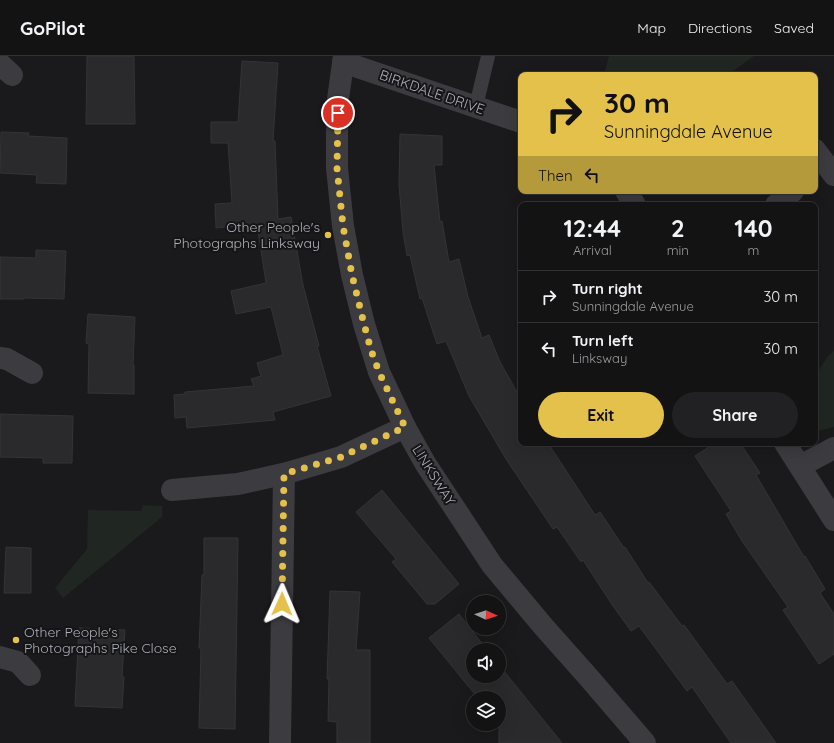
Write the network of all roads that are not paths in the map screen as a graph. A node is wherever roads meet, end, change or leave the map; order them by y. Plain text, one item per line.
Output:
1 (488, 56) edge
2 (344, 59) edge
3 (476, 106) junction
4 (518, 121) edge
5 (790, 194) edge
6 (780, 202) edge
7 (0, 358) edge
8 (32, 373) dead end
9 (405, 427) junction
10 (787, 446) edge
11 (834, 448) edge
12 (800, 466) junction
13 (284, 474) junction
14 (172, 490) dead end
15 (834, 520) edge
16 (0, 657) edge
17 (30, 675) dead end
18 (280, 743) edge
19 (645, 743) edge

1 - 3 lane
2 - 3 street, BIRKDALE DRIVE
2 - 9 street, LINKSWAY
3 - 4 street, BIRKDALE DRIVE
5 - 6 street
7 - 8 street
9 - 13 street
9 - 19 street, LINKSWAY
10 - 12 street
11 - 12 street
12 - 15 street
13 - 14 street
13 - 18 street
16 - 17 street

